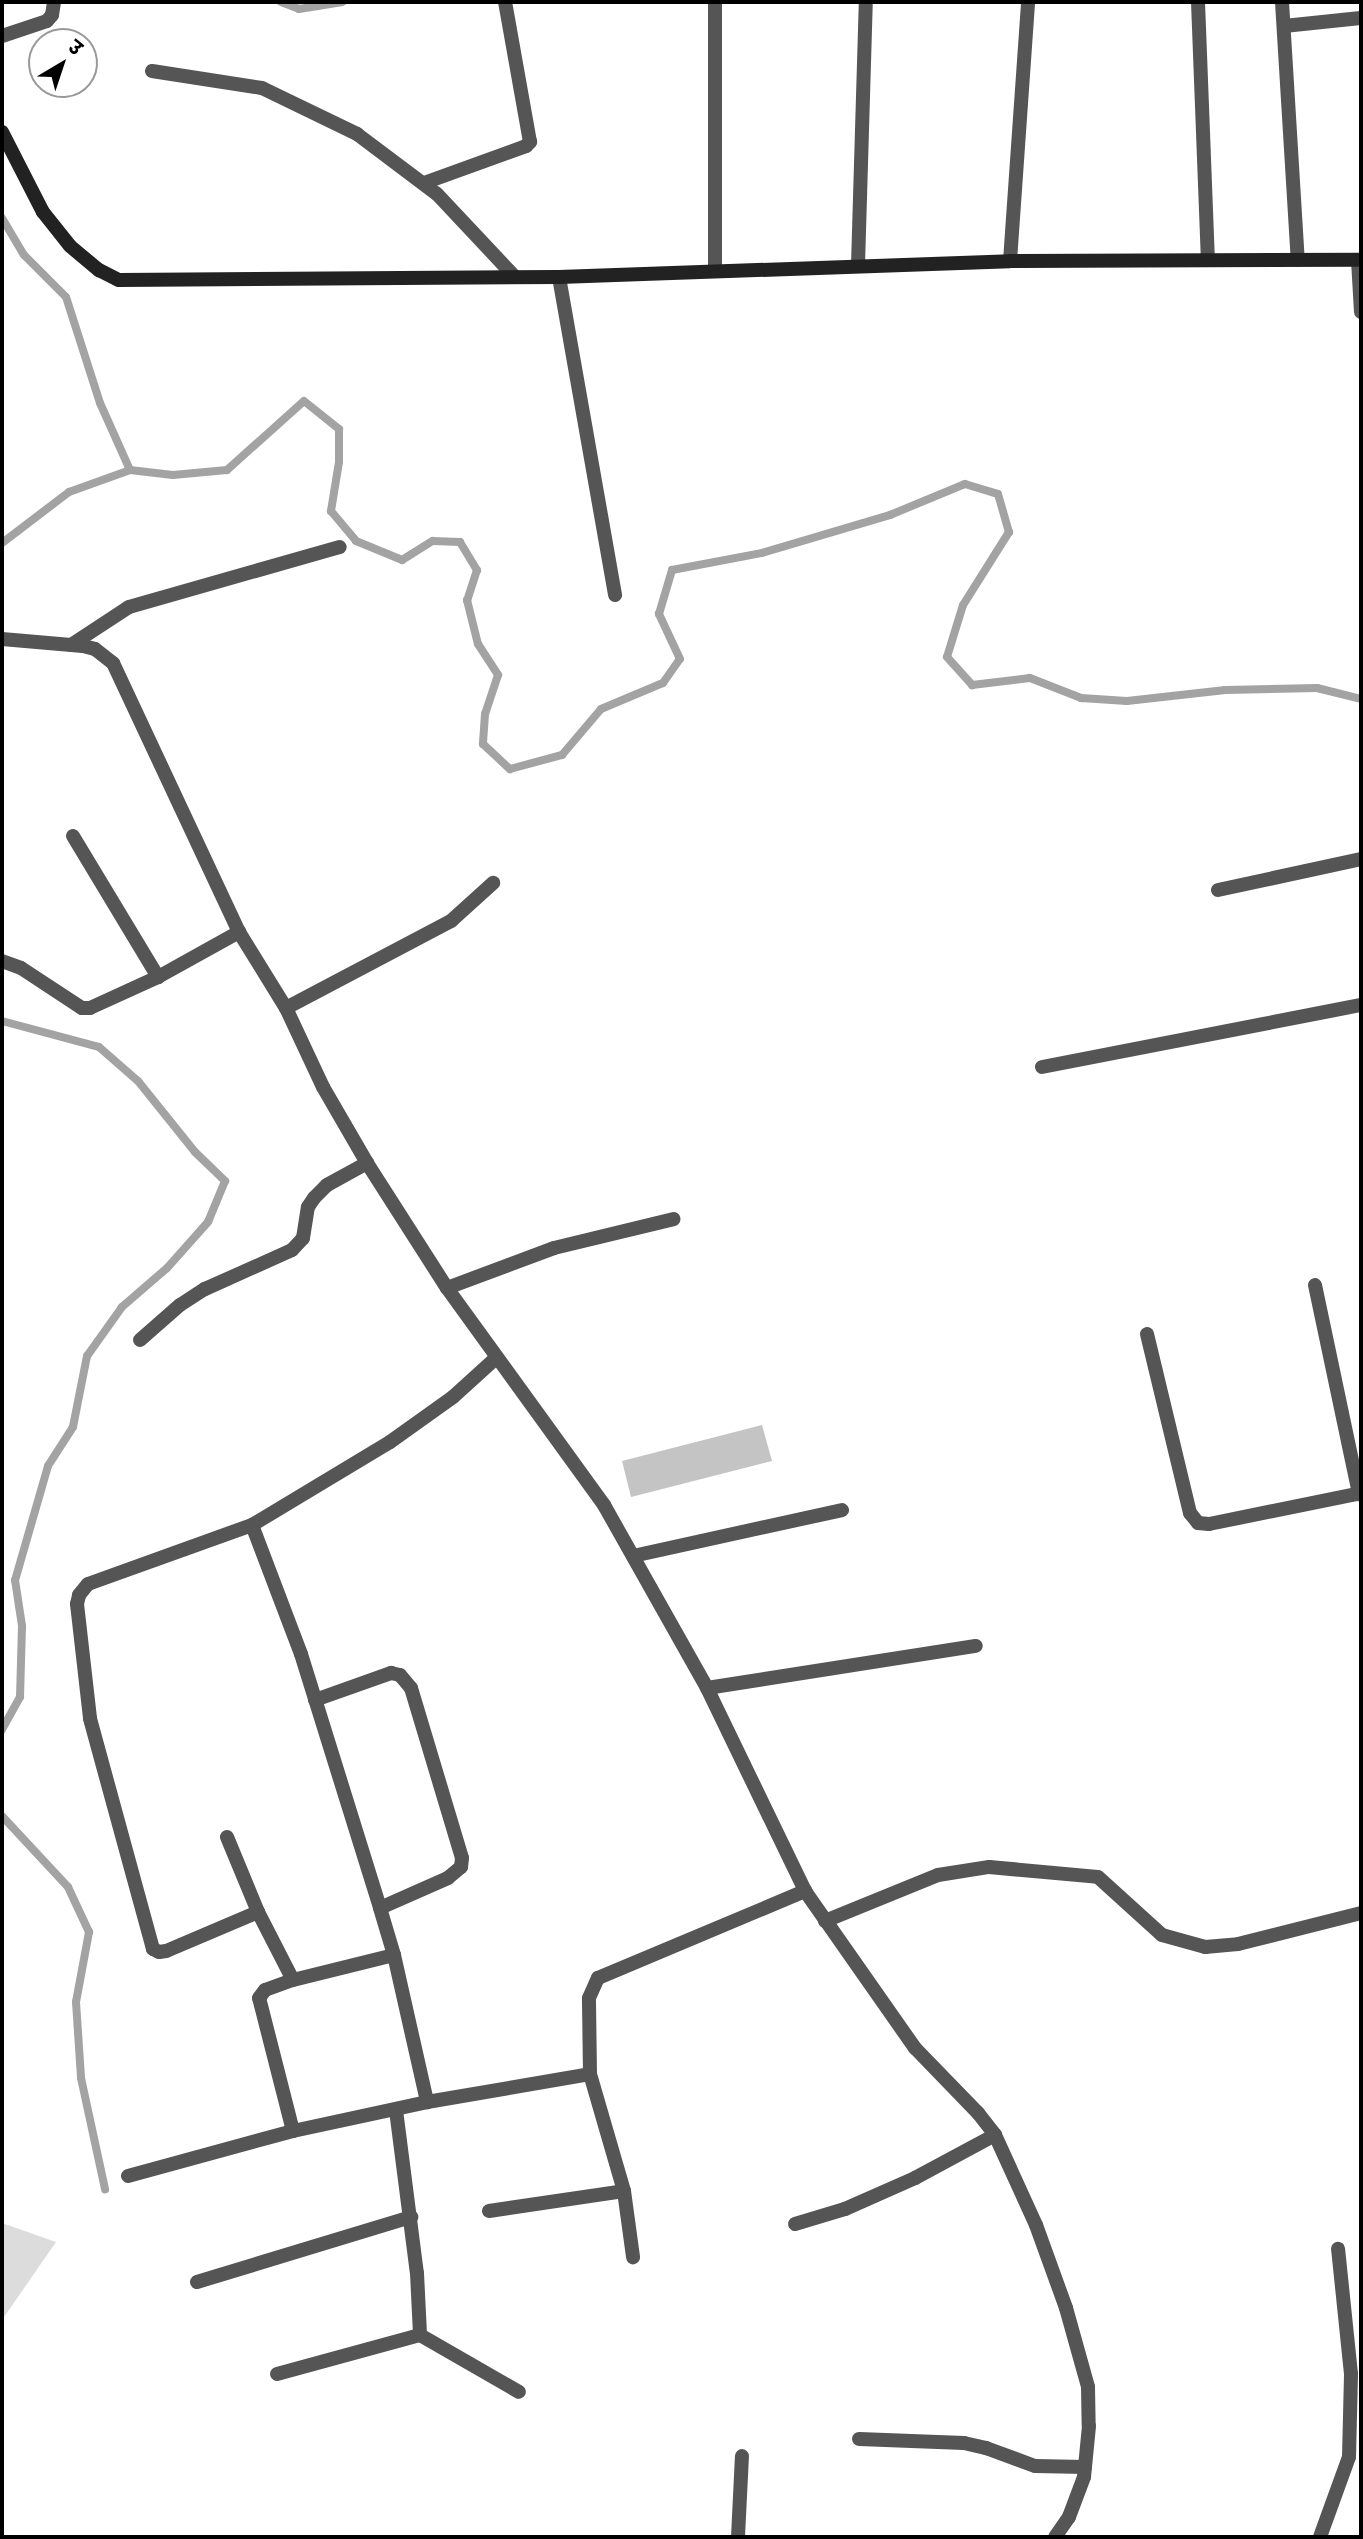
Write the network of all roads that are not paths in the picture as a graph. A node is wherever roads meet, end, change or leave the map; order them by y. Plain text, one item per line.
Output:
1 (54, 2) edge
2 (505, 2) edge
3 (715, 2) edge
4 (866, 2) edge
5 (1028, 2) edge
6 (1198, 2) edge
7 (1282, 2) edge
8 (1361, 18) edge
9 (1284, 26) junction
10 (2, 36) edge
11 (152, 71) dead end
12 (2, 132) edge
13 (424, 183) junction
14 (1208, 260) junction
15 (1298, 260) junction
16 (1360, 260) edge
17 (1010, 261) junction
18 (858, 265) junction
19 (715, 271) junction
20 (559, 277) junction
21 (515, 278) junction
22 (1361, 312) edge
23 (340, 547) dead end
24 (615, 595) dead end
25 (2, 639) edge
26 (71, 645) junction
27 (73, 836) dead end
28 (1361, 859) edge
29 (493, 883) dead end
30 (1218, 890) dead end
31 (239, 932) junction
32 (2, 961) edge
33 (158, 976) junction
34 (1361, 1005) edge
35 (286, 1009) junction
36 (1042, 1068) dead end
37 (367, 1163) junction
38 (674, 1219) dead end
39 (1315, 1285) dead end
40 (447, 1288) junction
41 (1147, 1334) dead end
42 (140, 1339) dead end
43 (496, 1358) junction
44 (1360, 1493) edge
45 (842, 1510) dead end
46 (252, 1525) junction
47 (634, 1556) junction
48 (976, 1646) dead end
49 (707, 1688) junction
50 (315, 1700) junction
51 (227, 1837) dead end
52 (805, 1891) junction
53 (380, 1908) junction
54 (258, 1912) junction
55 (1361, 1913) edge
56 (825, 1920) junction
57 (394, 1955) junction
58 (293, 1980) junction
59 (590, 2074) junction
60 (427, 2102) junction
61 (396, 2110) junction
62 (293, 2131) junction
63 (995, 2135) junction
64 (128, 2176) dead end
65 (624, 2191) junction
66 (489, 2211) dead end
67 (411, 2217) junction
68 (795, 2224) dead end
69 (1338, 2249) dead end
70 (633, 2257) dead end
71 (197, 2282) dead end
72 (420, 2335) junction
73 (277, 2374) dead end
74 (519, 2392) dead end
75 (1356, 2421) edge
76 (859, 2439) dead end
77 (742, 2456) dead end
78 (1085, 2467) junction
79 (738, 2537) edge
80 (1055, 2537) edge
81 (1320, 2537) edge

1 - 10 street
2 - 13 street
3 - 19 street
4 - 18 street
5 - 17 street
6 - 14 street
7 - 9 street
8 - 9 street
9 - 15 street
11 - 13 street
12 - 21 main road
13 - 21 street
14 - 15 main road
14 - 17 main road
15 - 16 main road
16 - 22 street
17 - 18 main road
18 - 19 main road
19 - 20 main road
20 - 21 main road
20 - 24 street
23 - 26 street
25 - 26 street
26 - 31 street
27 - 33 street
28 - 30 street
29 - 35 street
31 - 33 street
31 - 35 street
32 - 33 street
34 - 36 street
35 - 37 street
37 - 40 street
37 - 42 street
38 - 40 street
39 - 44 street
40 - 43 street
41 - 44 street
43 - 46 street
43 - 47 street
45 - 47 street
46 - 50 street
46 - 54 street
47 - 49 street
48 - 49 street
49 - 52 street
50 - 53 street
50 - 53 street
51 - 54 street
52 - 56 street
52 - 59 street
53 - 57 street
54 - 58 street
55 - 56 street
56 - 63 street
57 - 58 street
57 - 60 street
58 - 62 street
59 - 60 street
59 - 65 street
60 - 61 street
61 - 62 street
61 - 67 street
62 - 64 street
63 - 68 street
63 - 78 street
65 - 66 street
65 - 70 street
67 - 71 street
67 - 72 street
69 - 75 street
72 - 73 street
72 - 74 street
75 - 81 street
76 - 78 street
77 - 79 street
78 - 80 street

